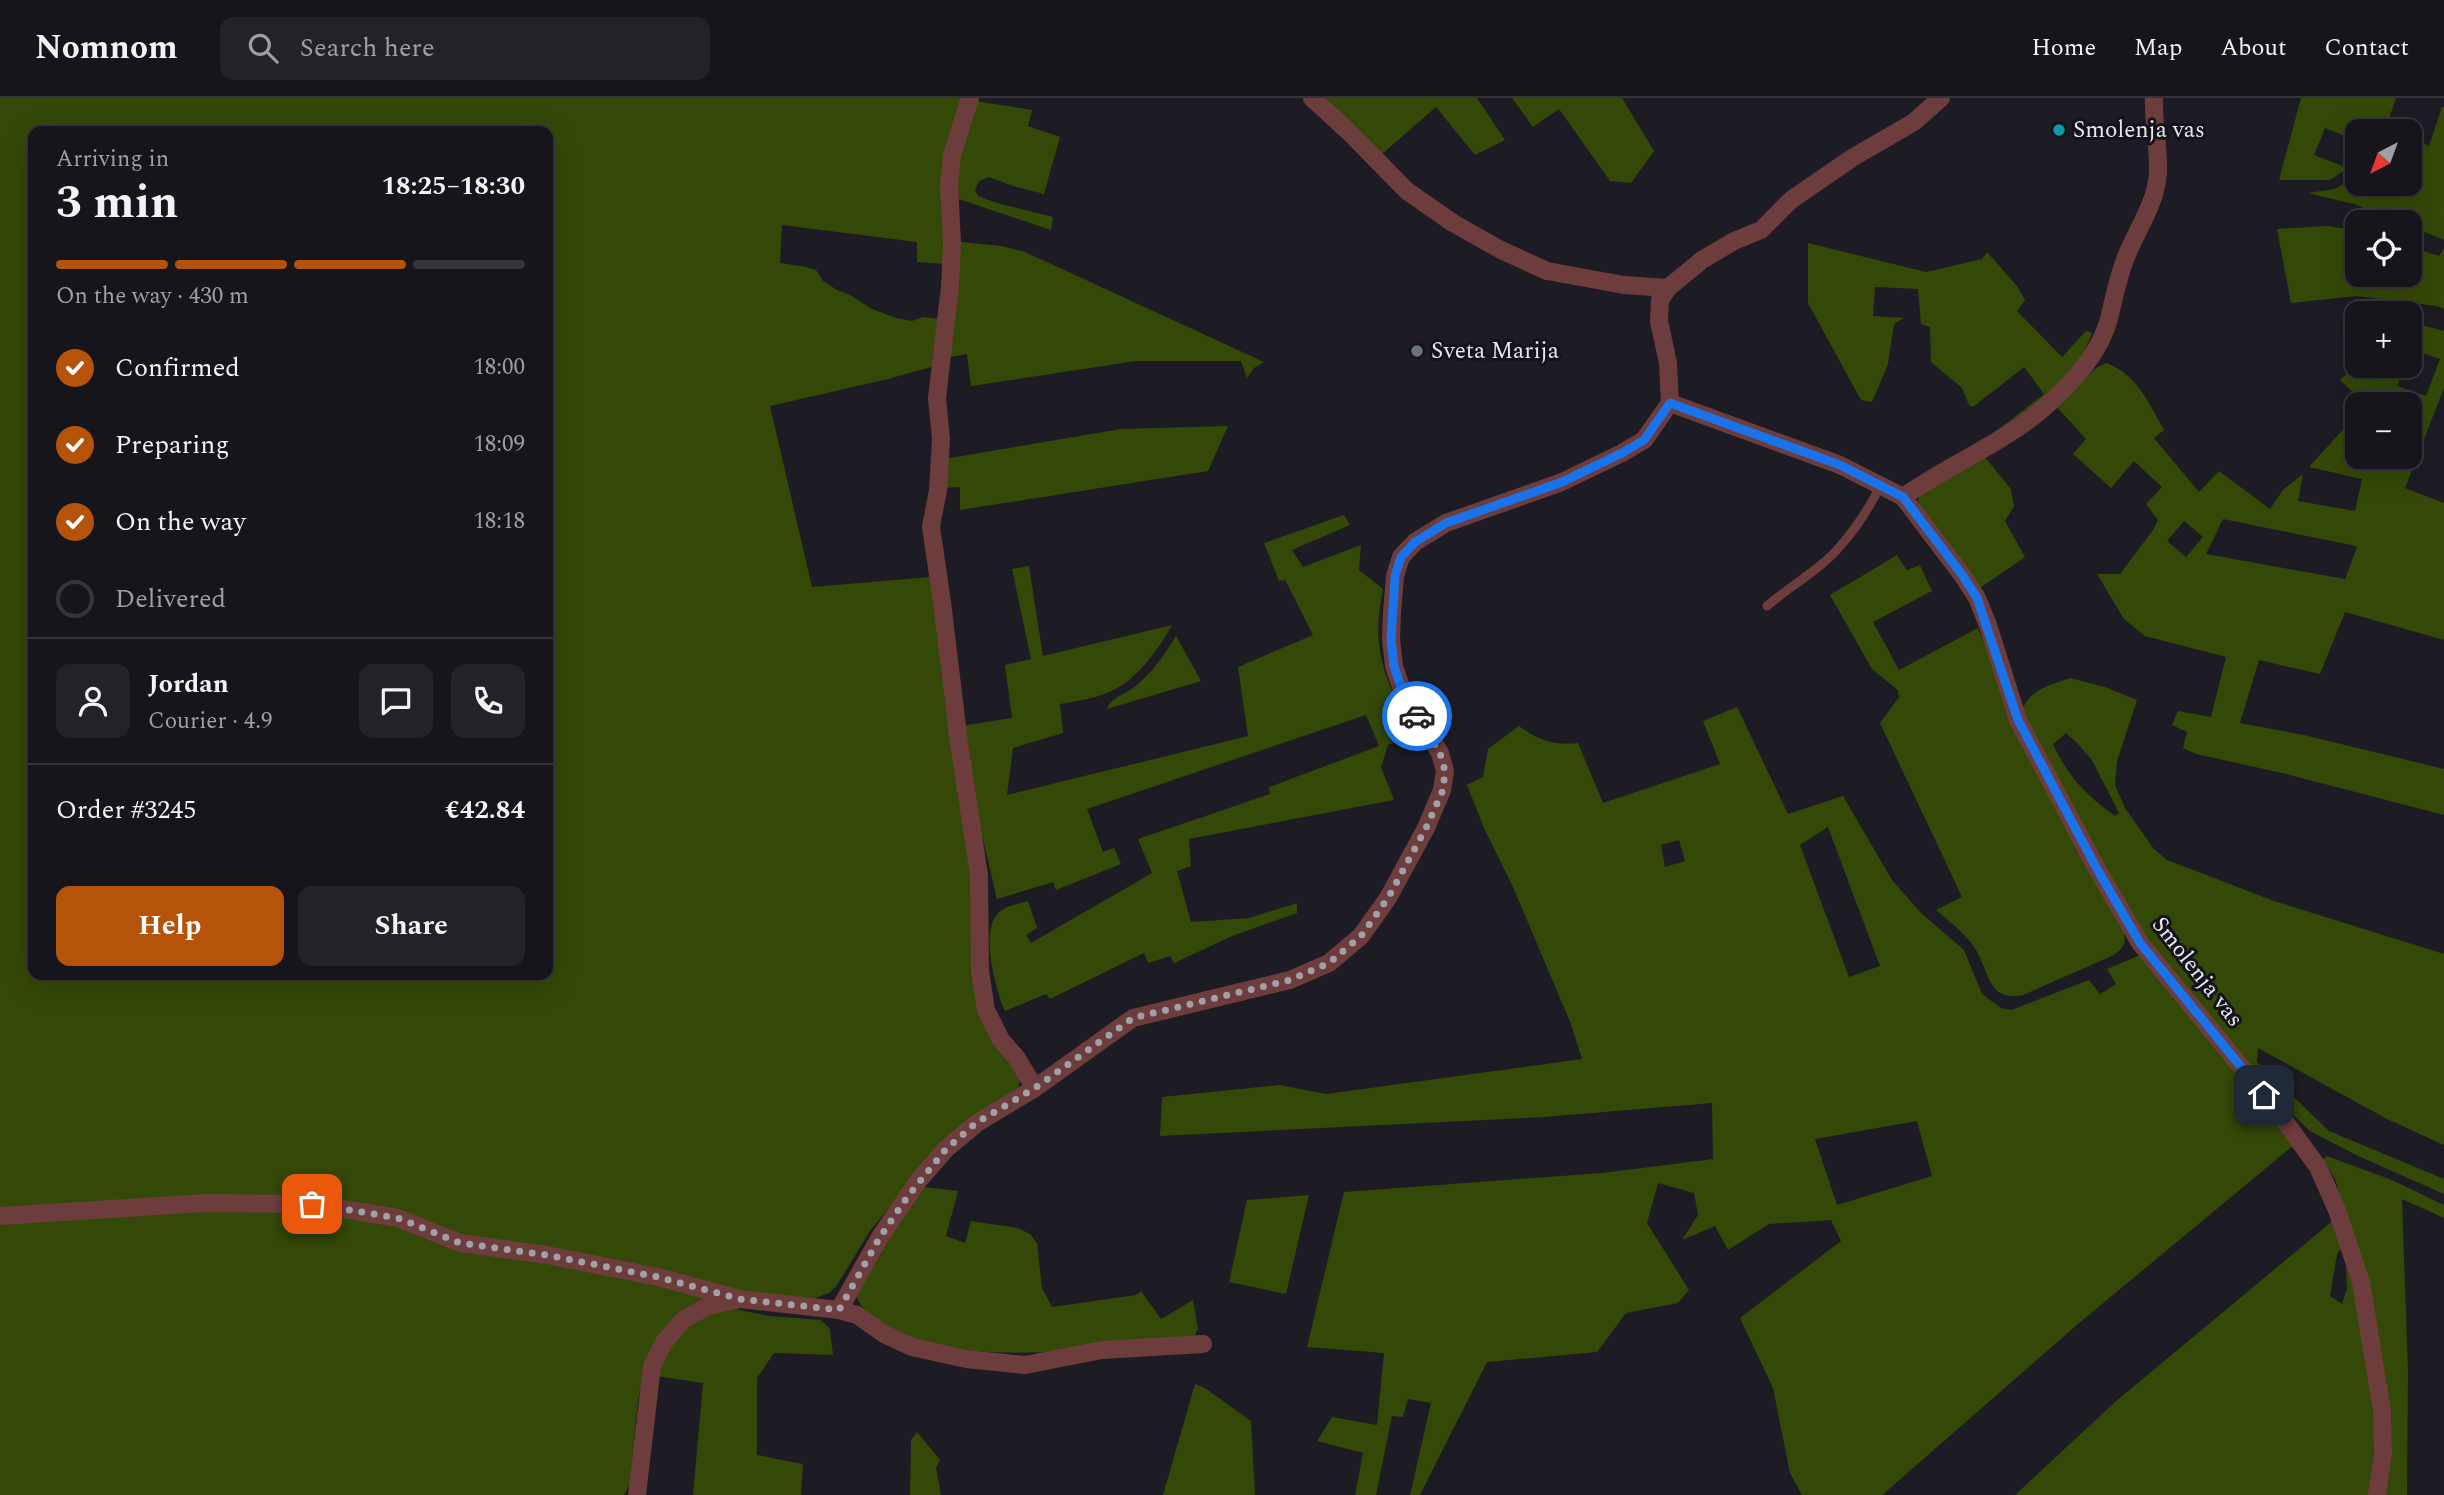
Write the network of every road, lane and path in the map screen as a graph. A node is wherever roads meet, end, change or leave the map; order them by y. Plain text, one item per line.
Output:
1 (970, 98) edge
2 (1312, 98) edge
3 (1941, 98) edge
4 (2154, 98) edge
5 (1668, 288) junction
6 (1670, 403) junction
7 (1881, 485) junction
8 (1903, 497) junction
9 (1767, 606) dead end
10 (1035, 1088) junction
11 (0, 1216) edge
12 (740, 1299) junction
13 (839, 1310) junction
14 (1203, 1344) dead end
15 (636, 1495) edge
16 (2377, 1495) edge

1 - 10 street
2 - 5 street
3 - 5 street
4 - 8 street
5 - 6 street
6 - 7 street, Smolenja vas
6 - 10 street
7 - 8 street, Smolenja vas
7 - 9 lane
8 - 16 street, Smolenja vas
10 - 13 street
11 - 12 street
12 - 13 street
12 - 15 street
13 - 14 street

